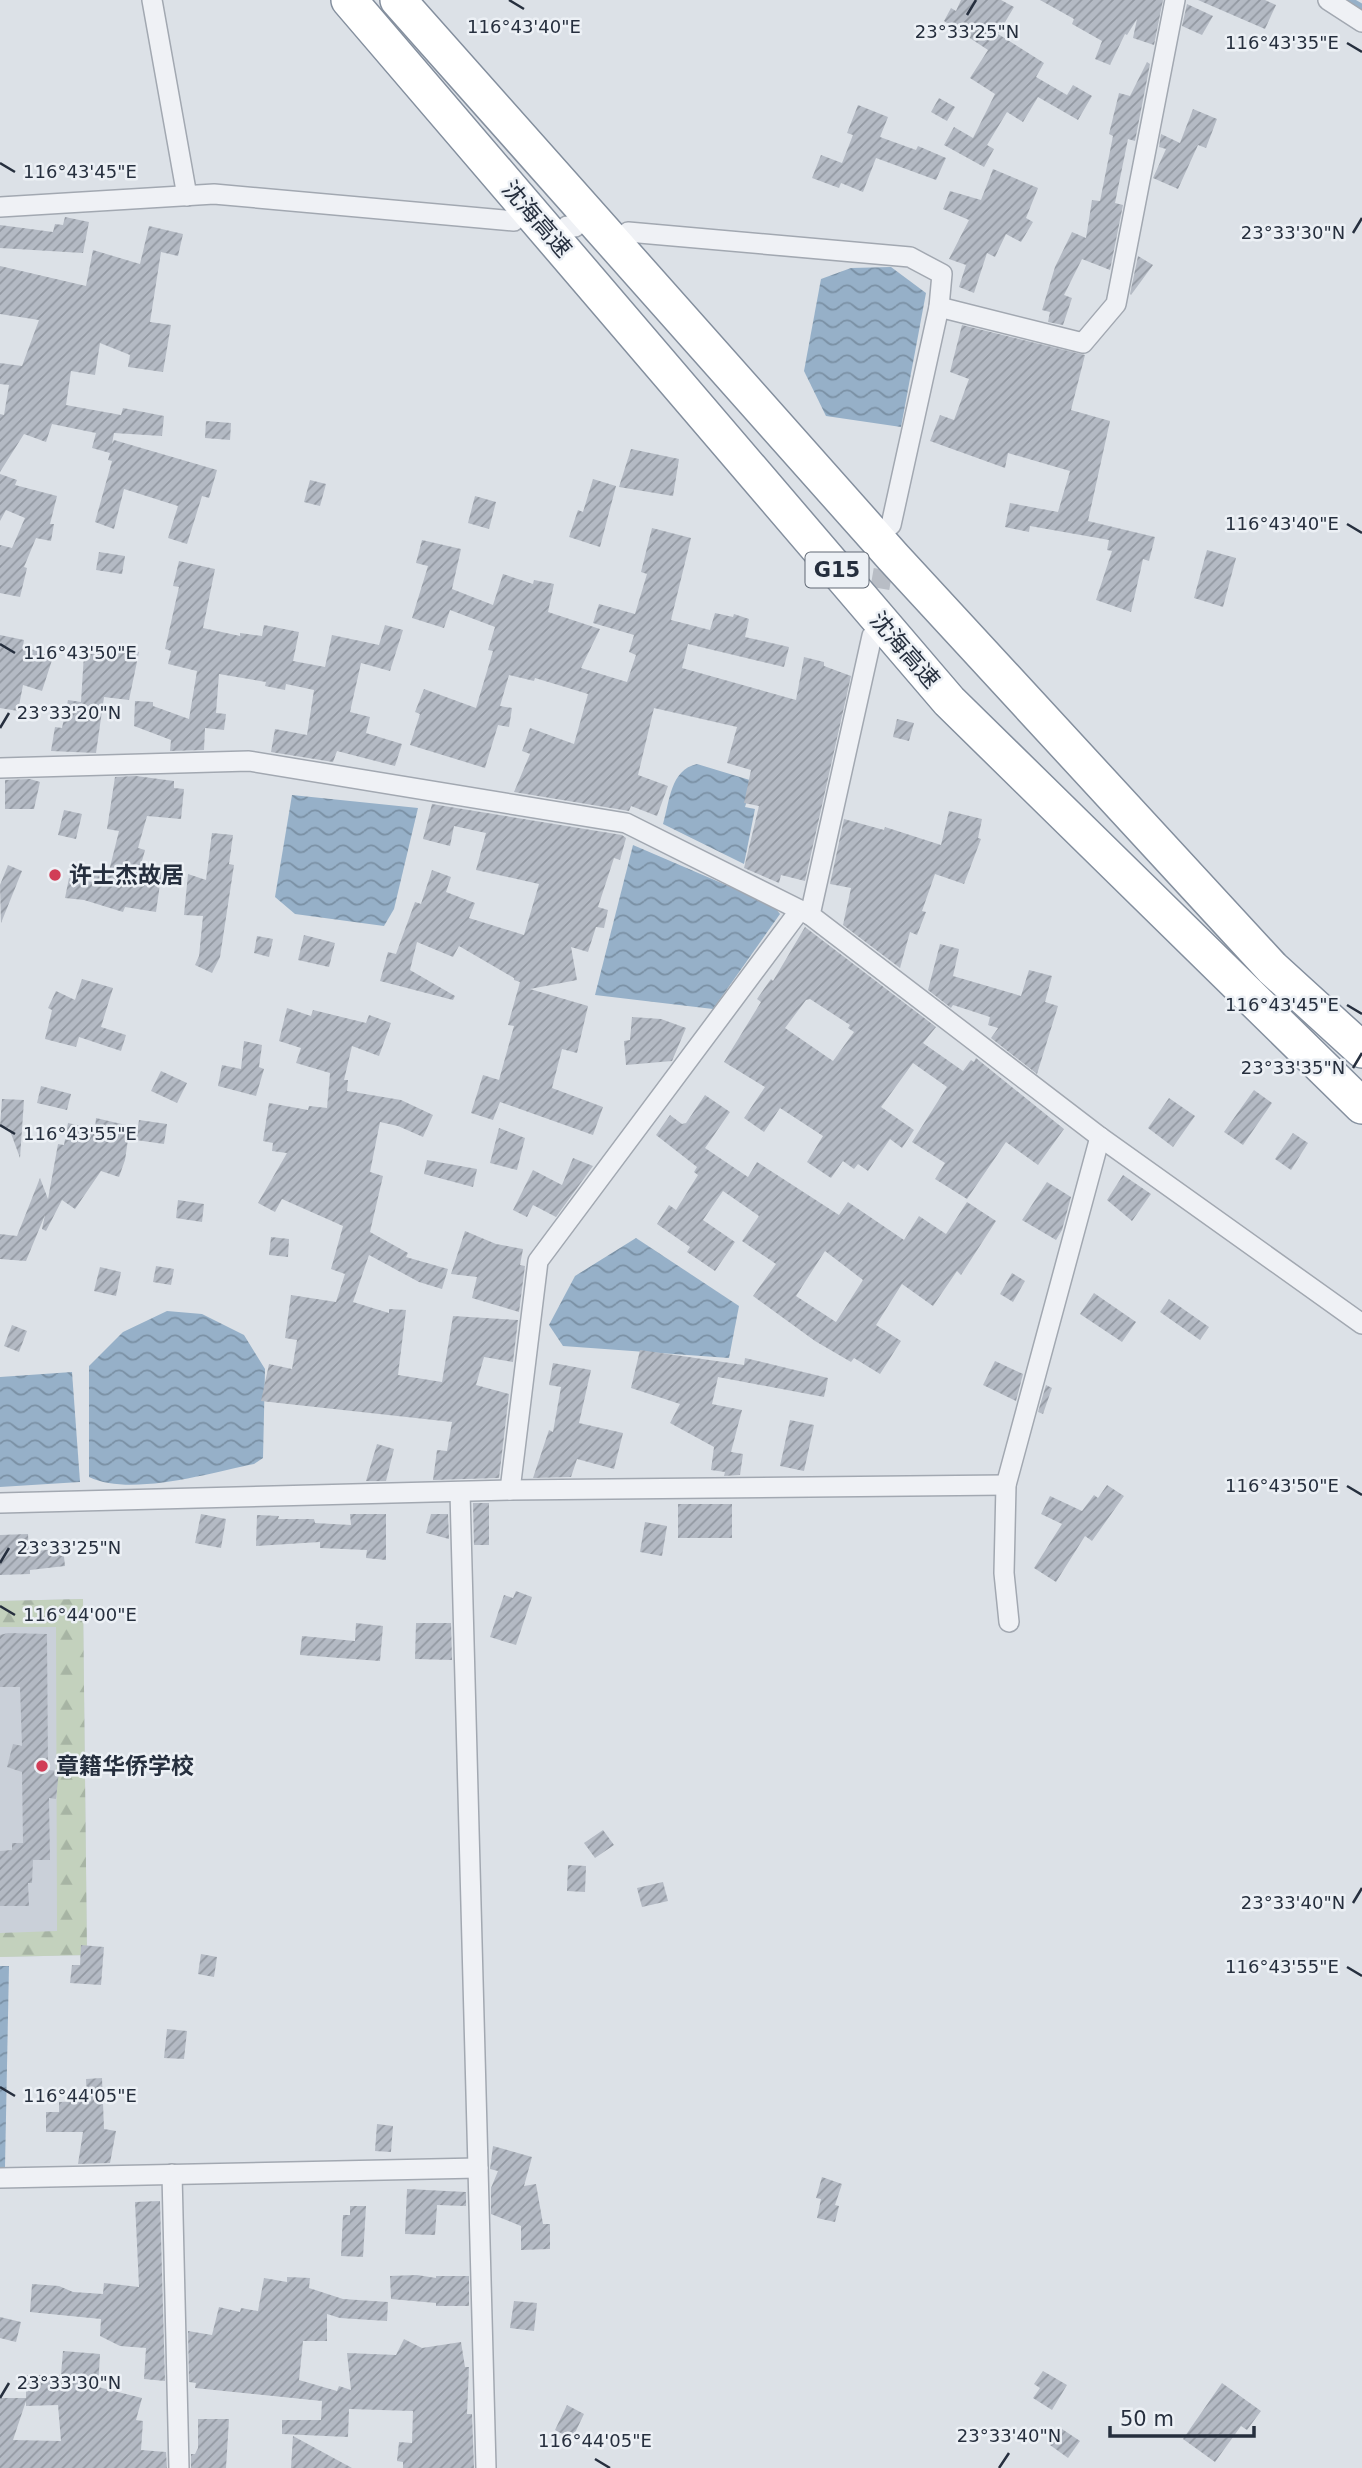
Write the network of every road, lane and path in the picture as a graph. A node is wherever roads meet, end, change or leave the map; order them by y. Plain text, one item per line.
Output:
1 (152, 0) edge
2 (349, 0) edge
3 (398, 0) edge
4 (1175, 0) edge
5 (1328, 0) edge
6 (1362, 22) edge
7 (187, 196) junction
8 (0, 207) edge
9 (514, 221) dead end
10 (628, 232) dead end
11 (939, 307) junction
12 (891, 525) tunnel mouth
13 (872, 636) tunnel mouth
14 (0, 768) edge
15 (805, 912) junction
16 (1362, 1050) edge
17 (1362, 1106) edge
18 (1100, 1137) junction
19 (1362, 1324) edge
20 (1006, 1485) junction
21 (510, 1490) junction
22 (460, 1492) junction
23 (0, 1503) edge
24 (1009, 1622) dead end
25 (478, 2168) junction
26 (172, 2174) junction
27 (0, 2178) edge
28 (179, 2468) edge
29 (486, 2468) edge

1 - 7 street
2 - 17 highway, 沈海高速 / G15
3 - 16 highway, 沈海高速 / G15
4 - 11 street
5 - 6 street
7 - 8 street
7 - 9 street
10 - 11 street
11 - 12 street
13 - 15 street
14 - 15 street
15 - 18 street
15 - 21 street
18 - 19 street
18 - 20 street
20 - 21 street
20 - 24 street
21 - 22 street
22 - 23 street
22 - 25 street
25 - 26 street
25 - 29 street
26 - 27 street
26 - 28 street

